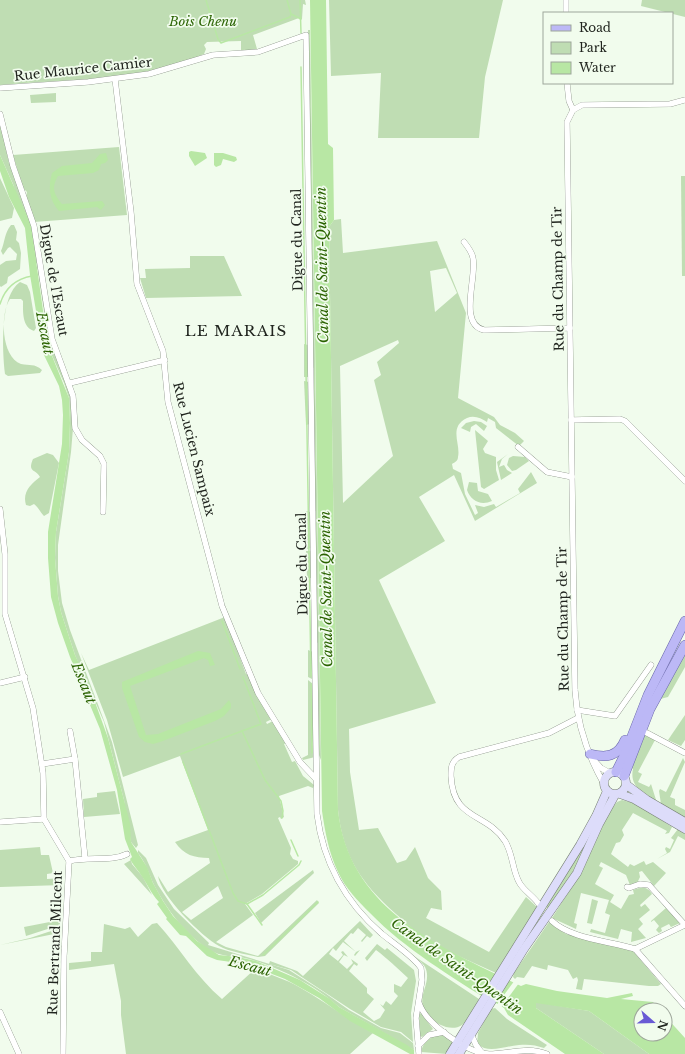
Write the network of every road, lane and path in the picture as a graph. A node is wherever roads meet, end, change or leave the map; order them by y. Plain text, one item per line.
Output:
1 (566, 0) edge
2 (566, 12) edge
3 (306, 35) joint
4 (115, 79) junction
5 (567, 84) edge
6 (0, 88) edge
7 (685, 100) edge
8 (573, 110) junction
9 (0, 114) edge
10 (464, 242) dead end
11 (570, 328) junction
12 (165, 360) junction
13 (70, 383) junction
14 (571, 420) junction
15 (518, 447) dead end
16 (572, 477) junction
17 (685, 481) edge
18 (0, 509) edge
19 (103, 512) dead end
20 (685, 621) edge
21 (685, 644) edge
22 (651, 664) dead end
23 (25, 677) junction
24 (0, 683) edge
25 (654, 683) junction
26 (577, 710) junction
27 (578, 718) junction
28 (70, 730) dead end
29 (647, 733) dead end
30 (685, 753) edge
31 (591, 756) junction
32 (75, 759) junction
33 (42, 764) junction
34 (619, 777) junction
35 (316, 779) junction
36 (612, 791) junction
37 (44, 819) junction
38 (0, 822) edge
39 (685, 822) edge
40 (685, 829) edge
41 (127, 854) dead end
42 (85, 858) junction
43 (69, 861) junction
44 (627, 887) dead end
45 (538, 902) dead end
46 (552, 921) dead end
47 (685, 925) edge
48 (521, 947) junction
49 (634, 949) junction
50 (419, 1003) junction
51 (685, 1006) edge
52 (0, 1012) edge
53 (473, 1024) junction
54 (444, 1032) junction
55 (471, 1034) junction
56 (461, 1043) junction
57 (419, 1051) edge
58 (482, 1053) junction
59 (19, 1054) edge
60 (63, 1054) edge
61 (450, 1054) edge
62 (459, 1054) edge
63 (494, 1054) edge
64 (547, 1054) edge

1 - 2 street
3 - 4 street, Rue Maurice Camier
3 - 35 street, Digue du Canal
4 - 6 street, Rue Maurice Camier
4 - 12 street, Rue Lucien Sampaix
5 - 8 street
7 - 8 street
8 - 11 street, Rue du Champ de Tir
9 - 13 street, Digue de l'Escaut
10 - 11 street
11 - 14 street, Rue du Champ de Tir
12 - 13 street
12 - 35 street, Rue Lucien Sampaix
13 - 19 street, Digue de l'Escaut
14 - 16 street, Rue du Champ de Tir
14 - 17 street
15 - 16 street
16 - 26 street, Rue du Champ de Tir
18 - 23 street, Rue Bertrand Milcent
20 - 25 main road
21 - 34 main road
22 - 26 street
23 - 24 street
23 - 33 street, Rue Bertrand Milcent
25 - 31 main road
25 - 34 main road
26 - 27 street, Rue du Champ de Tir
27 - 31 street, Rue du Champ de Tir
27 - 45 street
28 - 32 street
29 - 30 street
31 - 34 street
31 - 36 street, Rue du Champ de Tir
32 - 33 street
32 - 42 street
33 - 37 street, Rue Bertrand Milcent
34 - 36 main road
34 - 36 main road
34 - 39 main road
35 - 50 street, Digue du Canal
36 - 40 main road
36 - 48 main road
36 - 48 main road
37 - 38 street
37 - 43 street, Rue Bertrand Milcent
41 - 42 street
42 - 43 street
43 - 60 street, Rue Bertrand Milcent
44 - 47 street
46 - 49 street
47 - 49 street
48 - 53 main road
49 - 51 street
50 - 54 street
50 - 57 street, Digue du Canal
52 - 59 street
53 - 55 main road
53 - 56 main road
54 - 56 street
54 - 57 street
55 - 56 main road
55 - 58 street
56 - 58 street
56 - 61 main road
56 - 62 main road
58 - 63 street
63 - 64 street

